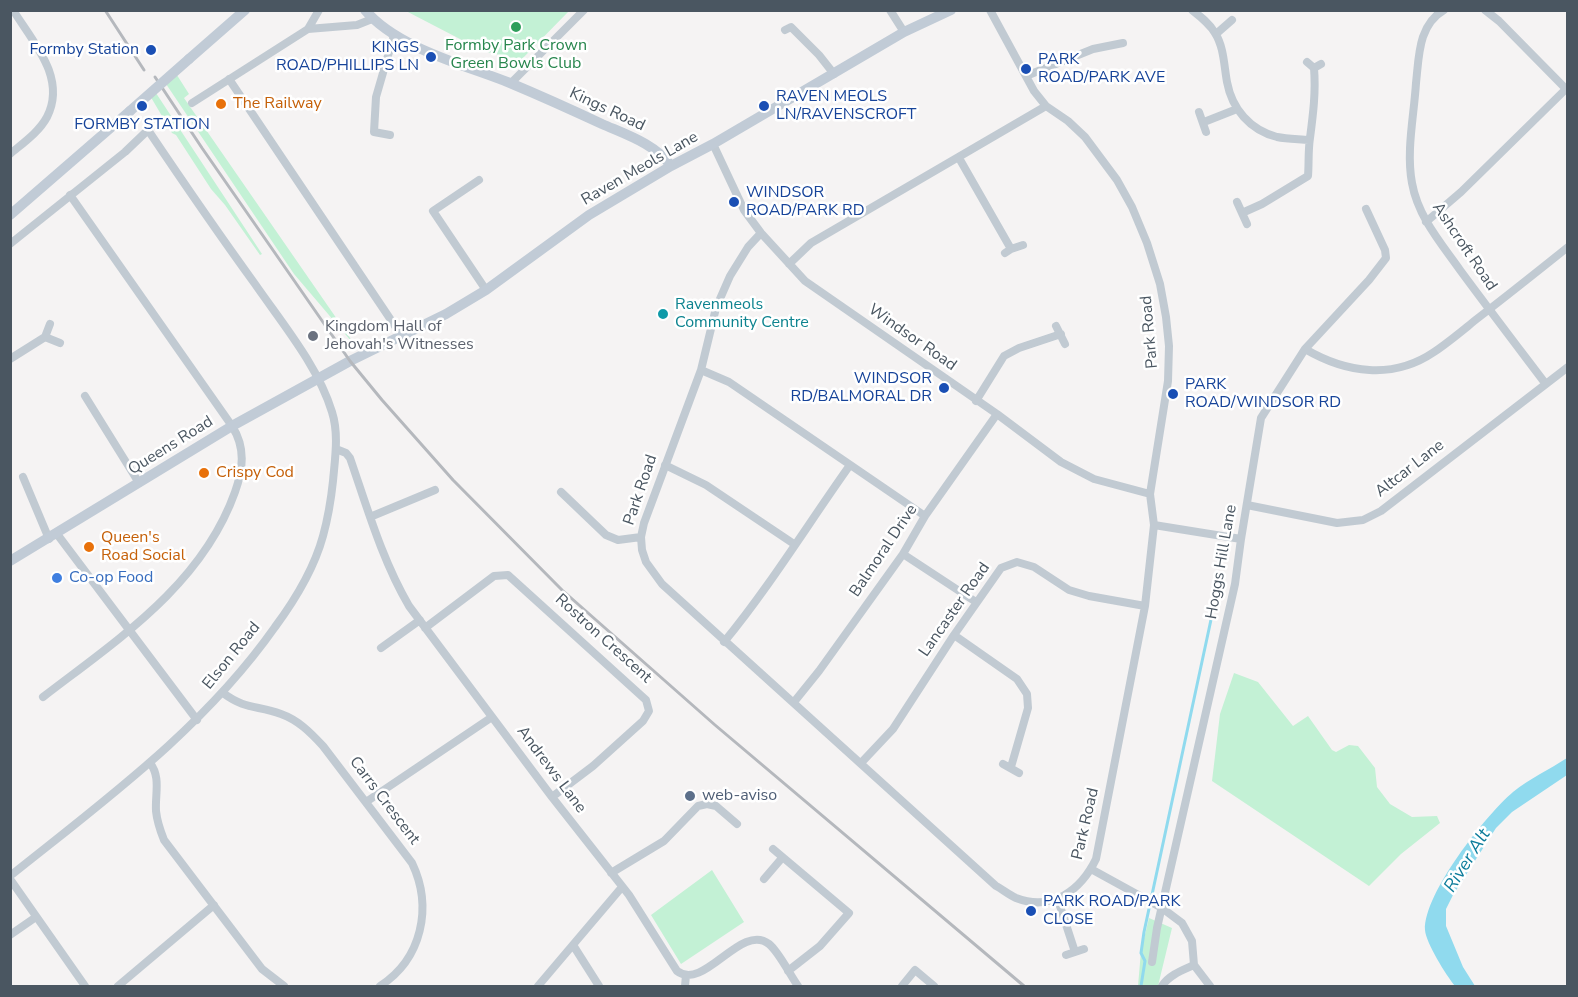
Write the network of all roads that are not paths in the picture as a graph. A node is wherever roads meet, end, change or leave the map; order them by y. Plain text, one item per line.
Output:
1 (13, 10) edge
2 (245, 10) edge
3 (319, 10) edge
4 (584, 10) edge
5 (890, 10) edge
6 (951, 10) edge
7 (990, 10) edge
8 (1192, 10) edge
9 (1444, 10) edge
10 (1485, 10) edge
11 (369, 15) edge
12 (1232, 20) dead end
13 (308, 29) junction
14 (785, 30) dead end
15 (904, 32) junction
16 (1216, 34) junction
17 (394, 35) junction
18 (1124, 43) dead end
19 (1314, 65) dead end
20 (834, 74) junction
21 (1026, 76) junction
22 (229, 79) junction
23 (511, 83) junction
24 (1567, 88) edge
25 (192, 103) dead end
26 (1046, 106) junction
27 (1237, 109) junction
28 (1199, 112) dead end
29 (1204, 122) junction
30 (1206, 132) dead end
31 (390, 135) dead end
32 (1309, 140) junction
33 (713, 144) junction
34 (10, 154) edge
35 (959, 158) junction
36 (671, 166) junction
37 (479, 180) dead end
38 (70, 195) junction
39 (1238, 202) dead end
40 (1365, 209) dead end
41 (1242, 213) junction
42 (10, 215) edge
43 (1426, 222) junction
44 (1247, 224) dead end
45 (761, 233) junction
46 (10, 244) edge
47 (1023, 245) dead end
48 (1568, 247) edge
49 (789, 264) junction
50 (486, 290) junction
51 (1489, 309) junction
52 (50, 324) dead end
53 (401, 335) junction
54 (45, 337) junction
55 (60, 343) dead end
56 (1065, 345) dead end
57 (1305, 349) junction
58 (10, 359) edge
59 (350, 361) joint
60 (1568, 367) edge
61 (701, 370) junction
62 (318, 378) junction
63 (1545, 383) junction
64 (85, 396) dead end
65 (975, 401) junction
66 (997, 414) junction
67 (232, 426) junction
68 (336, 449) junction
69 (665, 465) junction
70 (850, 465) junction
71 (22, 477) dead end
72 (139, 483) junction
73 (435, 490) dead end
74 (561, 492) dead end
75 (1150, 494) junction
76 (1247, 505) junction
77 (925, 516) junction
78 (370, 517) junction
79 (1154, 525) junction
80 (53, 536) junction
81 (641, 537) junction
82 (1241, 538) junction
83 (794, 544) junction
84 (903, 554) junction
85 (10, 561) edge
86 (976, 602) junction
87 (1145, 606) junction
88 (422, 624) junction
89 (129, 630) junction
90 (954, 635) junction
91 (724, 642) junction
92 (381, 648) dead end
93 (223, 693) junction
94 (43, 697) dead end
95 (794, 702) junction
96 (492, 717) junction
97 (197, 720) junction
98 (150, 763) junction
99 (861, 763) junction
100 (1011, 768) dead end
101 (552, 797) junction
102 (366, 802) junction
103 (738, 824) dead end
104 (773, 849) dead end
105 (782, 858) junction
106 (1091, 868) junction
107 (610, 873) junction
108 (10, 878) edge
109 (764, 879) dead end
110 (622, 887) junction
111 (1058, 900) junction
112 (213, 905) junction
113 (1162, 908) junction
114 (36, 917) junction
115 (10, 935) edge
116 (573, 945) junction
117 (1084, 949) dead end
118 (1152, 962) dead end
119 (1194, 965) junction
120 (788, 971) junction
121 (686, 975) junction
122 (386, 985) edge
123 (85, 987) edge
124 (118, 987) edge
125 (284, 987) edge
126 (538, 987) edge
127 (599, 987) edge
128 (685, 987) edge
129 (798, 987) edge
130 (902, 987) edge
131 (934, 987) edge
132 (1162, 987) edge
133 (1210, 987) edge

1 - 34 street
2 - 42 street, bridge
3 - 13 street
4 - 23 street
5 - 15 street
6 - 15 street, Raven Meols Lane
7 - 21 street, Park Road
8 - 16 street
9 - 43 street, Ashcroft Road
10 - 24 street
11 - 13 street
11 - 17 street, Kings Road
12 - 16 street
13 - 22 street
14 - 20 street
15 - 20 street, Raven Meols Lane
16 - 27 street
17 - 23 street, Kings Road
17 - 31 street
18 - 21 street
19 - 32 street
20 - 33 street, Raven Meols Lane
21 - 26 street, Park Road
22 - 25 street
22 - 53 street
23 - 36 street, Kings Road
24 - 43 street
26 - 35 street
26 - 75 street, Park Road
27 - 29 street
27 - 32 street
28 - 29 street
29 - 30 street
32 - 41 street
33 - 36 street, Raven Meols Lane
33 - 45 street, Windsor Road
35 - 47 street
35 - 49 street
36 - 50 street, Raven Meols Lane
37 - 50 street
38 - 46 street
38 - 62 street
38 - 67 street
39 - 41 street
40 - 57 street, Hoggs Hill Lane
41 - 44 street
43 - 51 street, Ashcroft Road
45 - 49 street, Windsor Road
45 - 61 street, Park Road
48 - 51 street
49 - 65 street, Windsor Road
50 - 53 street, Raven Meols Lane
51 - 57 street
51 - 63 street, Ashcroft Road
52 - 54 street
53 - 59 street, Raven Meols Lane
54 - 55 street
54 - 58 street
56 - 65 street
57 - 76 street, Hoggs Hill Lane
59 - 62 street, Queens Road
60 - 63 street, Altcar Lane
61 - 69 street, Park Road
61 - 70 street
62 - 67 street, Queens Road
62 - 68 street, Elson Road
63 - 76 street, Altcar Lane
64 - 72 street
65 - 66 street, Windsor Road
66 - 75 street, Windsor Road
66 - 77 street, Balmoral Drive
67 - 72 street, Queens Road
67 - 89 street
68 - 78 street, Andrews Lane
68 - 93 street, Elson Road
69 - 81 street, Park Road
69 - 83 street
70 - 77 street
70 - 83 street
71 - 80 street
72 - 80 street, Queens Road
73 - 78 street
74 - 81 street
75 - 79 street, Park Road
76 - 82 street, Hoggs Hill Lane
77 - 84 street, Balmoral Drive
78 - 88 street, Andrews Lane
79 - 82 street
79 - 87 street, Park Road
80 - 85 street, Queens Road
80 - 89 street
81 - 91 street, Park Road
82 - 113 street, Hoggs Hill Lane
83 - 91 street
84 - 86 street
84 - 95 street, Balmoral Drive
86 - 87 street, Lancaster Road
86 - 90 street, Lancaster Road
87 - 106 street, Park Road
88 - 92 street
88 - 96 street, Andrews Lane
88 - 101 street, Rostron Crescent
89 - 94 street
89 - 97 street
90 - 99 street, Lancaster Road
90 - 100 street
91 - 95 street, Park Road
93 - 97 street, Elson Road
93 - 102 street, Carrs Crescent
95 - 99 street, Park Road
96 - 101 street, Andrews Lane
96 - 102 street
97 - 98 street, Elson Road
98 - 108 street, Elson Road
98 - 112 street
99 - 111 street, Park Road
101 - 107 street, Andrews Lane
102 - 122 street, Carrs Crescent
103 - 107 street
104 - 105 street
105 - 109 street
105 - 120 street
106 - 111 street, Park Road
106 - 113 street
107 - 110 street, Andrews Lane
108 - 114 street
110 - 116 street
110 - 121 street, Andrews Lane
111 - 117 street
112 - 124 street
112 - 125 street
113 - 118 street, Hoggs Hill Lane
113 - 119 street
114 - 115 street
114 - 123 street
116 - 126 street
116 - 127 street
119 - 132 street
119 - 133 street
120 - 121 street
120 - 129 street
121 - 128 street
130 - 131 street

